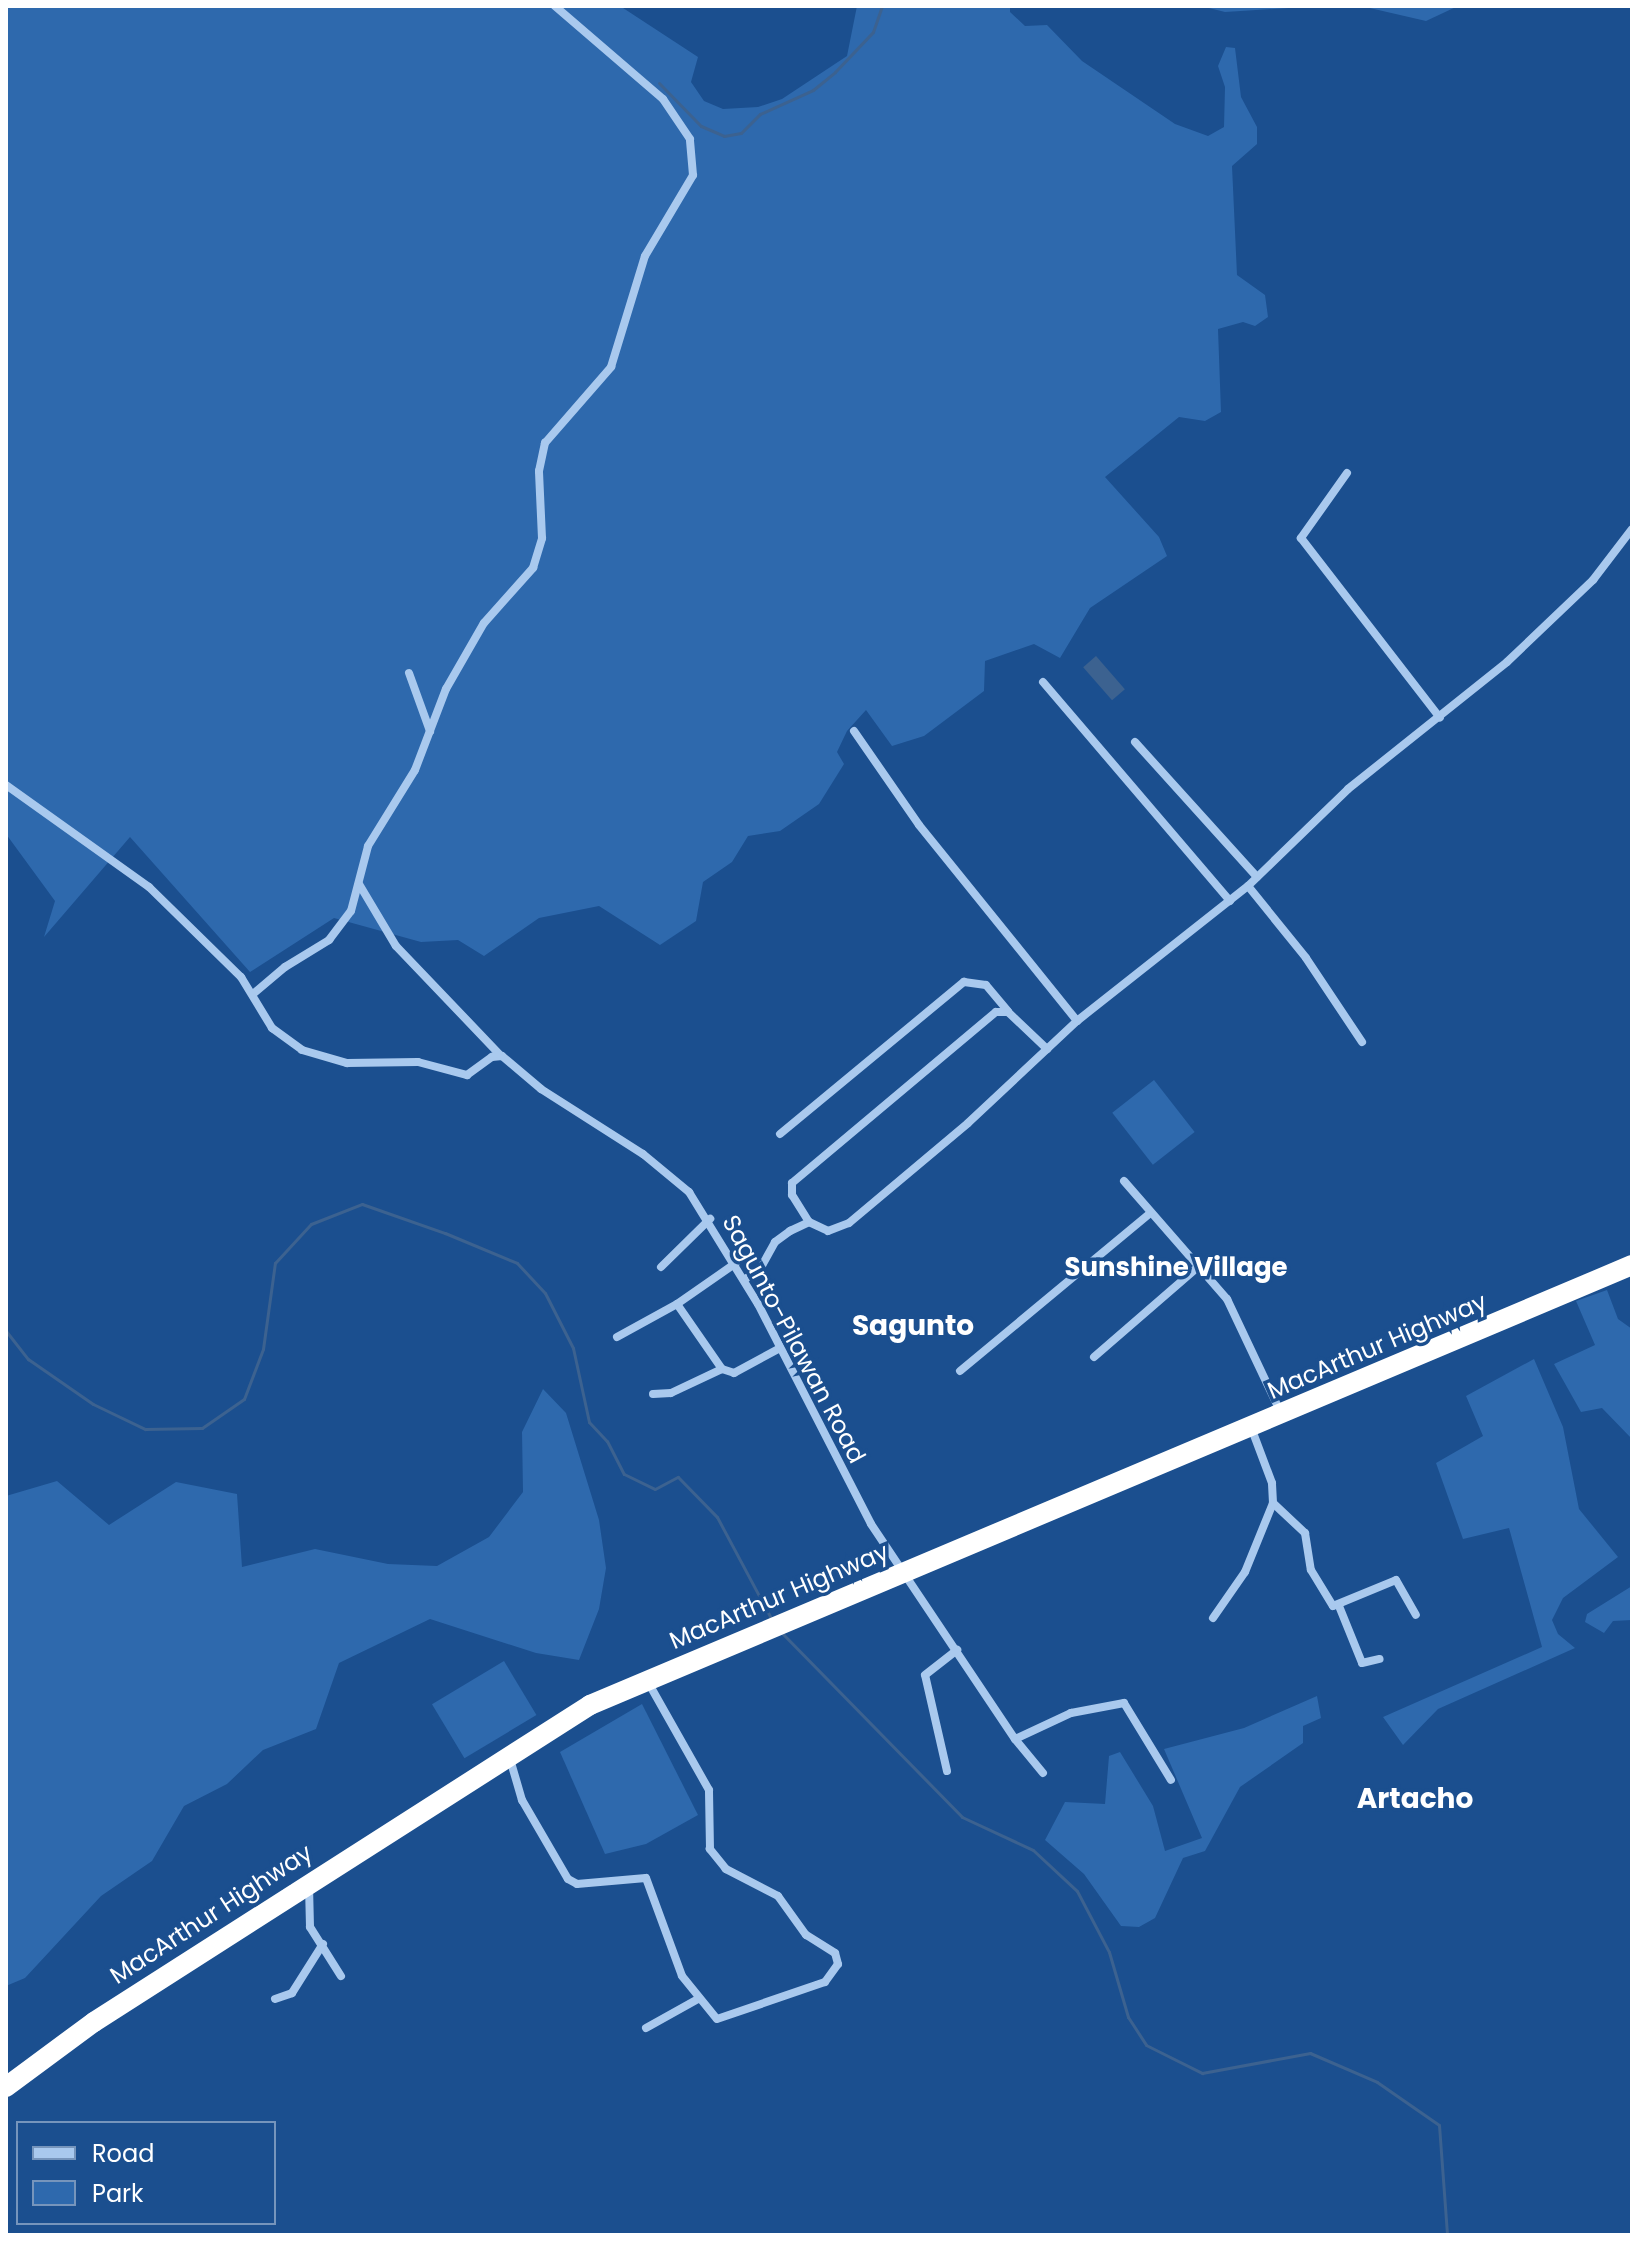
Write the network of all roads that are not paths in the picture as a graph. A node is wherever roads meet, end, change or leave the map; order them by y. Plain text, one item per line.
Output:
1 (555, 6) edge
2 (1347, 473) dead end
3 (1632, 529) edge
4 (409, 673) dead end
5 (1043, 682) dead end
6 (1440, 718) junction
7 (430, 731) junction
8 (854, 731) dead end
9 (1135, 742) dead end
10 (6, 785) edge
11 (1257, 877) junction
12 (359, 884) junction
13 (1248, 886) junction
14 (1230, 901) junction
15 (253, 994) junction
16 (1008, 1012) junction
17 (1077, 1021) junction
18 (1362, 1042) dead end
19 (1047, 1049) junction
20 (502, 1056) junction
21 (780, 1134) dead end
22 (1124, 1181) dead end
23 (1150, 1213) junction
24 (710, 1219) junction
25 (809, 1222) junction
26 (736, 1263) junction
27 (1632, 1265) edge
28 (661, 1267) dead end
29 (1198, 1267) junction
30 (745, 1279) junction
31 (677, 1304) junction
32 (617, 1337) dead end
33 (780, 1348) junction
34 (1094, 1357) dead end
35 (722, 1369) junction
36 (960, 1371) dead end
37 (653, 1394) dead end
38 (1281, 1414) junction
39 (1250, 1427) junction
40 (1273, 1503) junction
41 (906, 1570) junction
42 (1339, 1606) junction
43 (1416, 1615) dead end
44 (1213, 1618) dead end
45 (957, 1650) junction
46 (1380, 1659) dead end
47 (647, 1681) junction
48 (1015, 1739) junction
49 (509, 1755) junction
50 (947, 1771) dead end
51 (1043, 1773) dead end
52 (1171, 1780) dead end
53 (309, 1881) junction
54 (323, 1944) junction
55 (341, 1976) dead end
56 (275, 1999) dead end
57 (698, 1999) junction
58 (646, 2028) dead end
59 (6, 2087) edge

1 - 7 street
2 - 6 street
3 - 6 street
4 - 7 street
5 - 14 street
6 - 11 street
7 - 12 street
8 - 17 street
9 - 11 street
10 - 15 street
11 - 13 street
12 - 15 street
12 - 20 street, Sagunto-Pilawan Road
13 - 14 street
13 - 18 street
14 - 17 street
15 - 20 street
16 - 19 street
16 - 21 street
16 - 25 street
17 - 19 street
19 - 25 street
20 - 24 street, Sagunto-Pilawan Road
22 - 23 street
23 - 29 street
23 - 36 street
24 - 26 street, Sagunto-Pilawan Road
24 - 28 street
25 - 30 street
26 - 30 street, Sagunto-Pilawan Road
26 - 31 street
27 - 38 highway, MacArthur Highway
29 - 34 street
29 - 38 street
30 - 33 street, Sagunto-Pilawan Road
31 - 32 street
31 - 35 street
33 - 35 street
33 - 41 street, Sagunto-Pilawan Road
35 - 37 street
38 - 39 highway, MacArthur Highway
39 - 40 street
39 - 41 highway, MacArthur Highway
40 - 42 street
40 - 44 street
41 - 45 street, Sagunto-Pilawan Road
41 - 47 highway, MacArthur Highway
42 - 43 street
42 - 46 street
45 - 48 street, Sagunto-Pilawan Road
45 - 50 street
47 - 49 highway, MacArthur Highway
47 - 57 street
48 - 51 street, Sagunto-Pilawan Road
48 - 52 street
49 - 53 highway, MacArthur Highway
49 - 57 street
53 - 54 street
53 - 59 highway, MacArthur Highway
54 - 55 street
54 - 56 street
57 - 58 street

